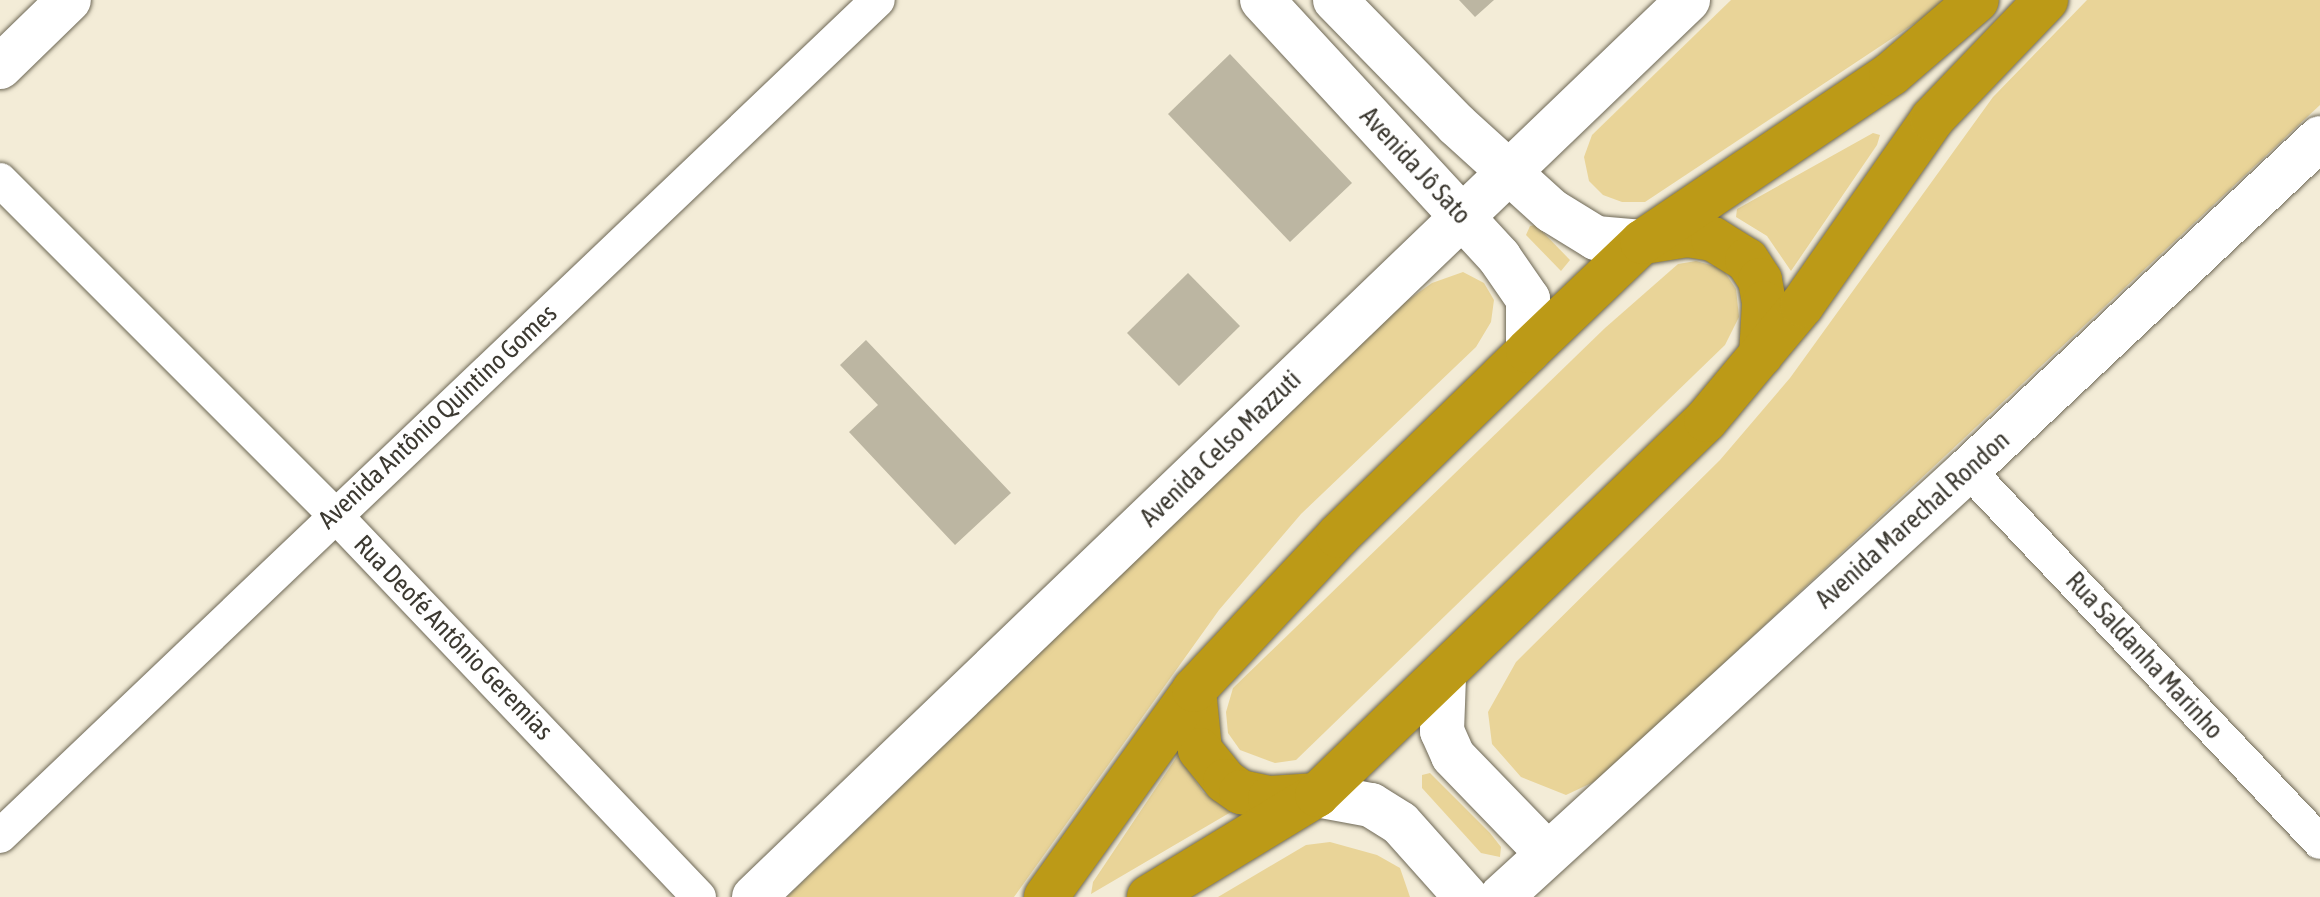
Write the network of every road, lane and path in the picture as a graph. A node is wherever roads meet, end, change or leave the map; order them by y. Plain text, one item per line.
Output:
1 (69, 0) edge
2 (878, 0) edge
3 (1262, 0) edge
4 (1335, 0) edge
5 (1688, 0) edge
6 (1977, 0) edge
7 (2046, 0) edge
8 (0, 67) edge
9 (2320, 138) edge
10 (1507, 172) junction
11 (0, 180) edge
12 (1463, 217) junction
13 (1642, 242) junction
14 (1528, 351) junction
15 (1761, 355) junction
16 (1968, 470) junction
17 (334, 514) junction
18 (1444, 677) junction
19 (1194, 690) junction
20 (1317, 795) junction
21 (0, 836) edge
22 (2320, 842) edge
23 (1547, 853) junction
24 (1511, 893) edge
25 (699, 897) edge
26 (754, 897) edge
27 (1046, 897) edge
28 (1149, 897) edge
29 (1466, 897) edge

1 - 8 main road
2 - 17 street, Avenida Antônio Quintino Gomes
3 - 12 main road, Avenida Jô Sato
4 - 10 main road
5 - 10 main road, Avenida Celso Mazzuti
6 - 13 highway
7 - 15 highway
9 - 16 main road, Avenida Marechal Rondon
10 - 12 main road, Avenida Celso Mazzuti
10 - 13 main road
11 - 17 street, Rua Deofé Antônio Geremias
12 - 14 main road, Avenida Jô Sato
12 - 26 main road, Avenida Celso Mazzuti
13 - 14 highway
13 - 15 highway
14 - 19 highway
15 - 18 highway
16 - 22 street, Rua Saldanha Marinho
16 - 23 main road, Avenida Marechal Rondon
17 - 21 street, Avenida Antônio Quintino Gomes
17 - 25 street, Rua Deofé Antônio Geremias
18 - 20 highway
18 - 23 main road
19 - 20 highway
19 - 27 highway
20 - 28 highway
20 - 29 main road
23 - 24 main road, Avenida Marechal Rondon

